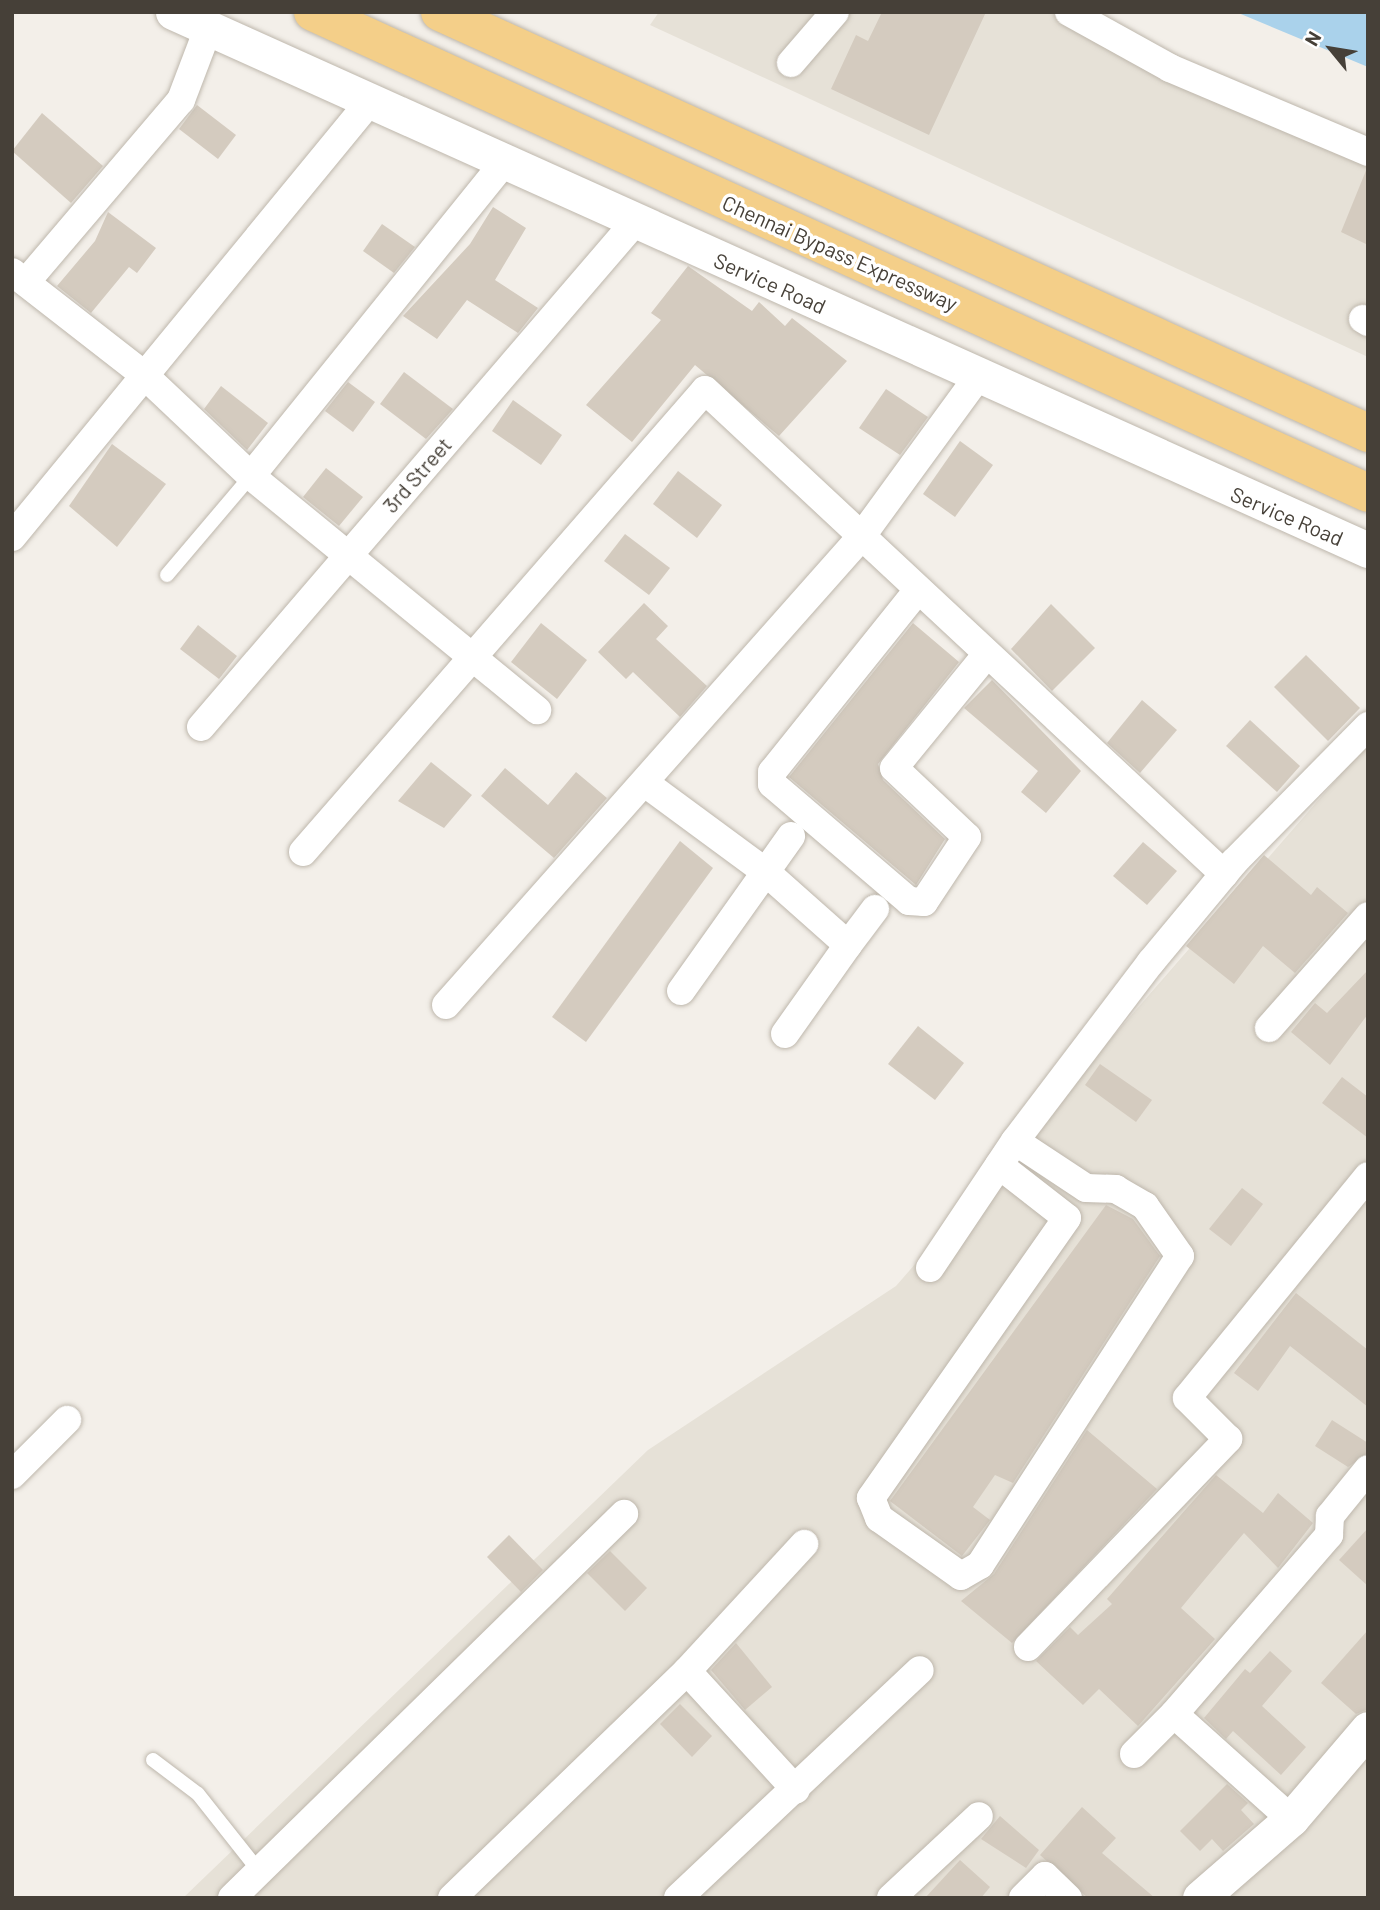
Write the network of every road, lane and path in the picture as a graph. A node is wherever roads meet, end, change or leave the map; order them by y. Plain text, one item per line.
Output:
1 (173, 12) edge
2 (313, 12) edge
3 (440, 12) edge
4 (835, 12) edge
5 (1069, 12) edge
6 (208, 29) junction
7 (790, 63) dead end
8 (371, 100) junction
9 (1368, 152) edge
10 (507, 159) junction
11 (634, 223) junction
12 (19, 277) edge
13 (142, 374) junction
14 (979, 375) junction
15 (1368, 433) edge
16 (251, 476) junction
17 (1368, 493) edge
18 (12, 537) edge
19 (861, 537) junction
20 (1368, 551) edge
21 (348, 555) junction
22 (167, 575) dead end
23 (912, 598) junction
24 (474, 658) junction
25 (981, 661) junction
26 (537, 710) dead end
27 (1368, 726) edge
28 (201, 727) dead end
29 (645, 783) junction
30 (791, 836) dead end
31 (303, 852) dead end
32 (767, 873) junction
33 (1224, 874) junction
34 (875, 909) dead end
35 (1368, 916) edge
36 (848, 944) junction
37 (681, 991) dead end
38 (446, 1005) dead end
39 (1269, 1028) dead end
40 (785, 1034) dead end
41 (1015, 1141) junction
42 (999, 1165) junction
43 (1368, 1176) edge
44 (930, 1268) dead end
45 (67, 1420) dead end
46 (1368, 1469) edge
47 (12, 1475) edge
48 (624, 1514) dead end
49 (804, 1544) dead end
50 (1028, 1647) dead end
51 (920, 1670) dead end
52 (687, 1671) junction
53 (1174, 1714) junction
54 (1368, 1729) edge
55 (1134, 1754) dead end
56 (153, 1760) dead end
57 (796, 1790) junction
58 (979, 1816) dead end
59 (1291, 1819) junction
60 (259, 1871) junction
61 (893, 1897) edge
62 (232, 1898) edge
63 (452, 1898) edge
64 (678, 1898) edge
65 (1023, 1898) edge
66 (1068, 1898) edge
67 (1200, 1898) edge

1 - 6 street, Service Road
2 - 17 highway, Chennai Bypass Expressway
3 - 15 highway
4 - 7 street
5 - 9 street
6 - 8 street, Service Road
6 - 12 street
8 - 10 street, Service Road
8 - 13 street
10 - 11 street, Service Road
10 - 16 street
11 - 14 street, Service Road
11 - 21 street, 3rd Street
12 - 13 street
13 - 16 street
13 - 18 street
14 - 19 street
14 - 20 street, Service Road
16 - 21 street
16 - 22 lane
19 - 23 street
19 - 24 street
19 - 29 street
21 - 24 street
21 - 28 street, 3rd Street
23 - 25 street
23 - 25 street
24 - 26 street
24 - 31 street
25 - 33 street
27 - 33 street
29 - 32 street
29 - 38 street
30 - 32 street
32 - 36 street
32 - 37 street
33 - 41 street
34 - 36 street
35 - 39 street
36 - 40 street
41 - 42 street
41 - 42 street
42 - 44 street
43 - 50 street
45 - 47 street
46 - 53 street
48 - 60 street
49 - 52 street
51 - 57 street
52 - 57 street
52 - 63 street
53 - 55 street
53 - 59 street
54 - 59 street
56 - 60 lane
57 - 64 street
58 - 61 street
59 - 67 street
60 - 62 street
65 - 66 street

